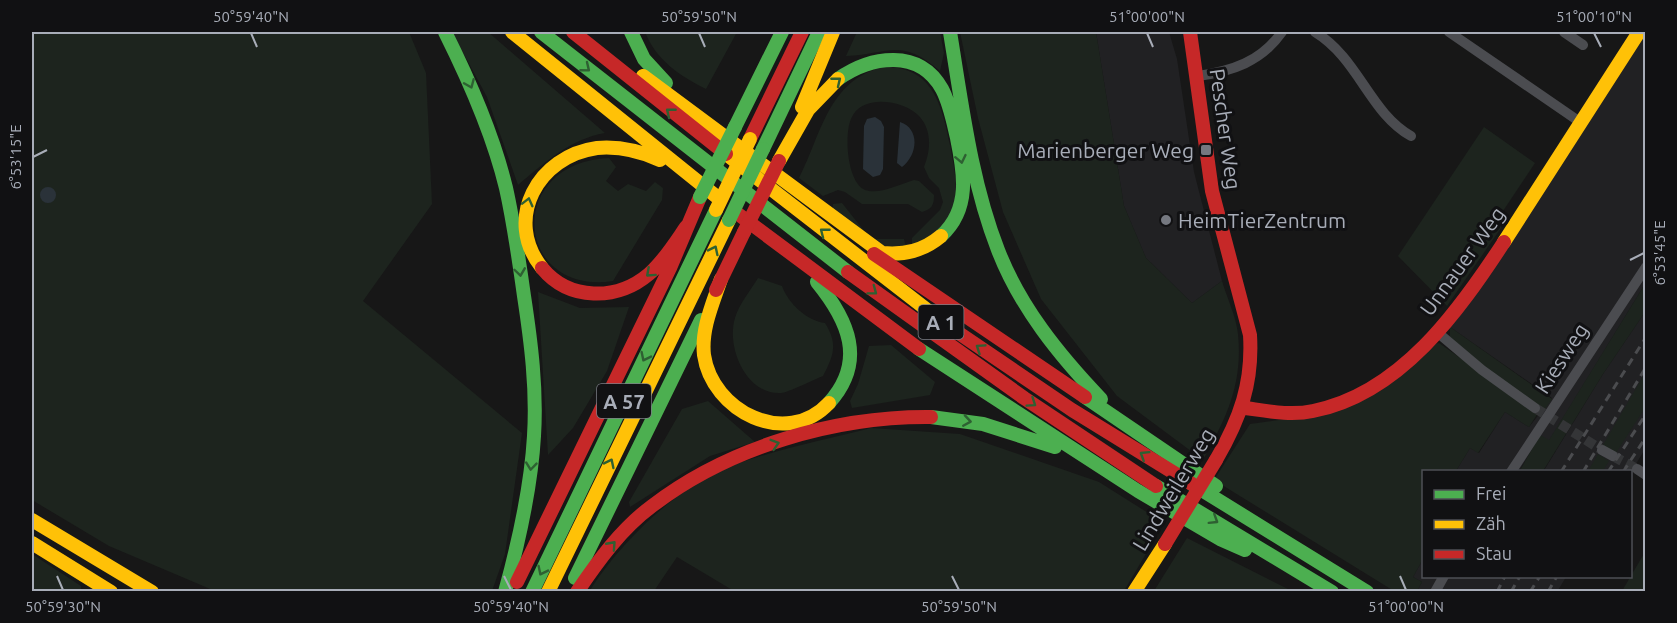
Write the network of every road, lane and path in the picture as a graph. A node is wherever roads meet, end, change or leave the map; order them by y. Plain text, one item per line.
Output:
1 (445, 32) edge
2 (512, 32) edge
3 (541, 32) edge
4 (573, 32) edge
5 (631, 32) edge
6 (773, 32) edge
7 (782, 32) edge
8 (802, 32) edge
9 (819, 32) edge
10 (833, 32) edge
11 (950, 32) edge
12 (1190, 32) edge
13 (1282, 32) edge
14 (1315, 32) edge
15 (1449, 32) edge
16 (1564, 32) edge
17 (1639, 32) edge
18 (1583, 45) dead end
19 (1198, 76) junction
20 (756, 81) junction
21 (1580, 122) junction
22 (718, 131) junction
23 (1411, 136) dead end
24 (779, 161) junction
25 (692, 178) junction
26 (787, 183) junction
27 (686, 227) junction
28 (800, 262) junction
29 (1646, 267) edge
30 (721, 279) junction
31 (1437, 332) junction
32 (1245, 408) junction
33 (1535, 408) tunnel mouth
34 (1158, 446) junction
35 (1602, 450) tunnel mouth
36 (1613, 456) tunnel mouth
37 (1512, 470) edge
38 (1106, 471) junction
39 (32, 520) edge
40 (32, 543) edge
41 (1291, 568) junction
42 (1336, 574) junction
43 (83, 575) junction
44 (123, 576) junction
45 (1443, 578) edge
46 (93, 591) edge
47 (111, 591) edge
48 (124, 591) edge
49 (152, 591) edge
50 (506, 591) edge
51 (513, 591) edge
52 (532, 591) edge
53 (548, 591) edge
54 (569, 591) edge
55 (577, 591) edge
56 (1134, 591) edge
57 (1332, 591) edge
58 (1367, 591) edge
59 (1435, 591) edge

1 -> 50 main road
2 - 25 main road
3 -> 41 main road, A 1
4 - 22 main road
42 -> 4 main road, A 1
5 - 22 main road
6 - 20 main road
7 - 20 main road
8 -> 52 main road, A 57, bridge
53 -> 9 main road, A 57, bridge
10 - 24 main road
11 - 34 main road
12 - 19 main road, Pescher Weg
13 - 19 street
14 - 23 street
15 - 21 street
16 - 18 street
17 - 21 main road, Unnauer Weg
19 - 32 main road, Pescher Weg
20 - 27 main road, bridge
21 - 31 main road, Unnauer Weg
22 - 26 main road
24 -> 26 main road
24 - 30 main road, bridge
27 -> 25 main road
25 - 28 main road
26 - 34 main road
27 - 51 main road
28 - 30 main road
28 - 38 main road
29 - 37 street, Kiesweg
30 - 54 main road
31 - 32 main road, Unnauer Weg
31 - 33 street
32 - 56 main road, Lindweilerweg, bridge
34 - 42 main road
35 - 36 street
38 - 41 main road
55 -> 38 main road
39 - 44 main road
40 - 43 main road
41 - 57 main road, A 1
42 - 58 main road, A 1
43 - 46 main road
43 - 47 main road
44 - 48 main road
44 - 49 main road
45 - 59 street

